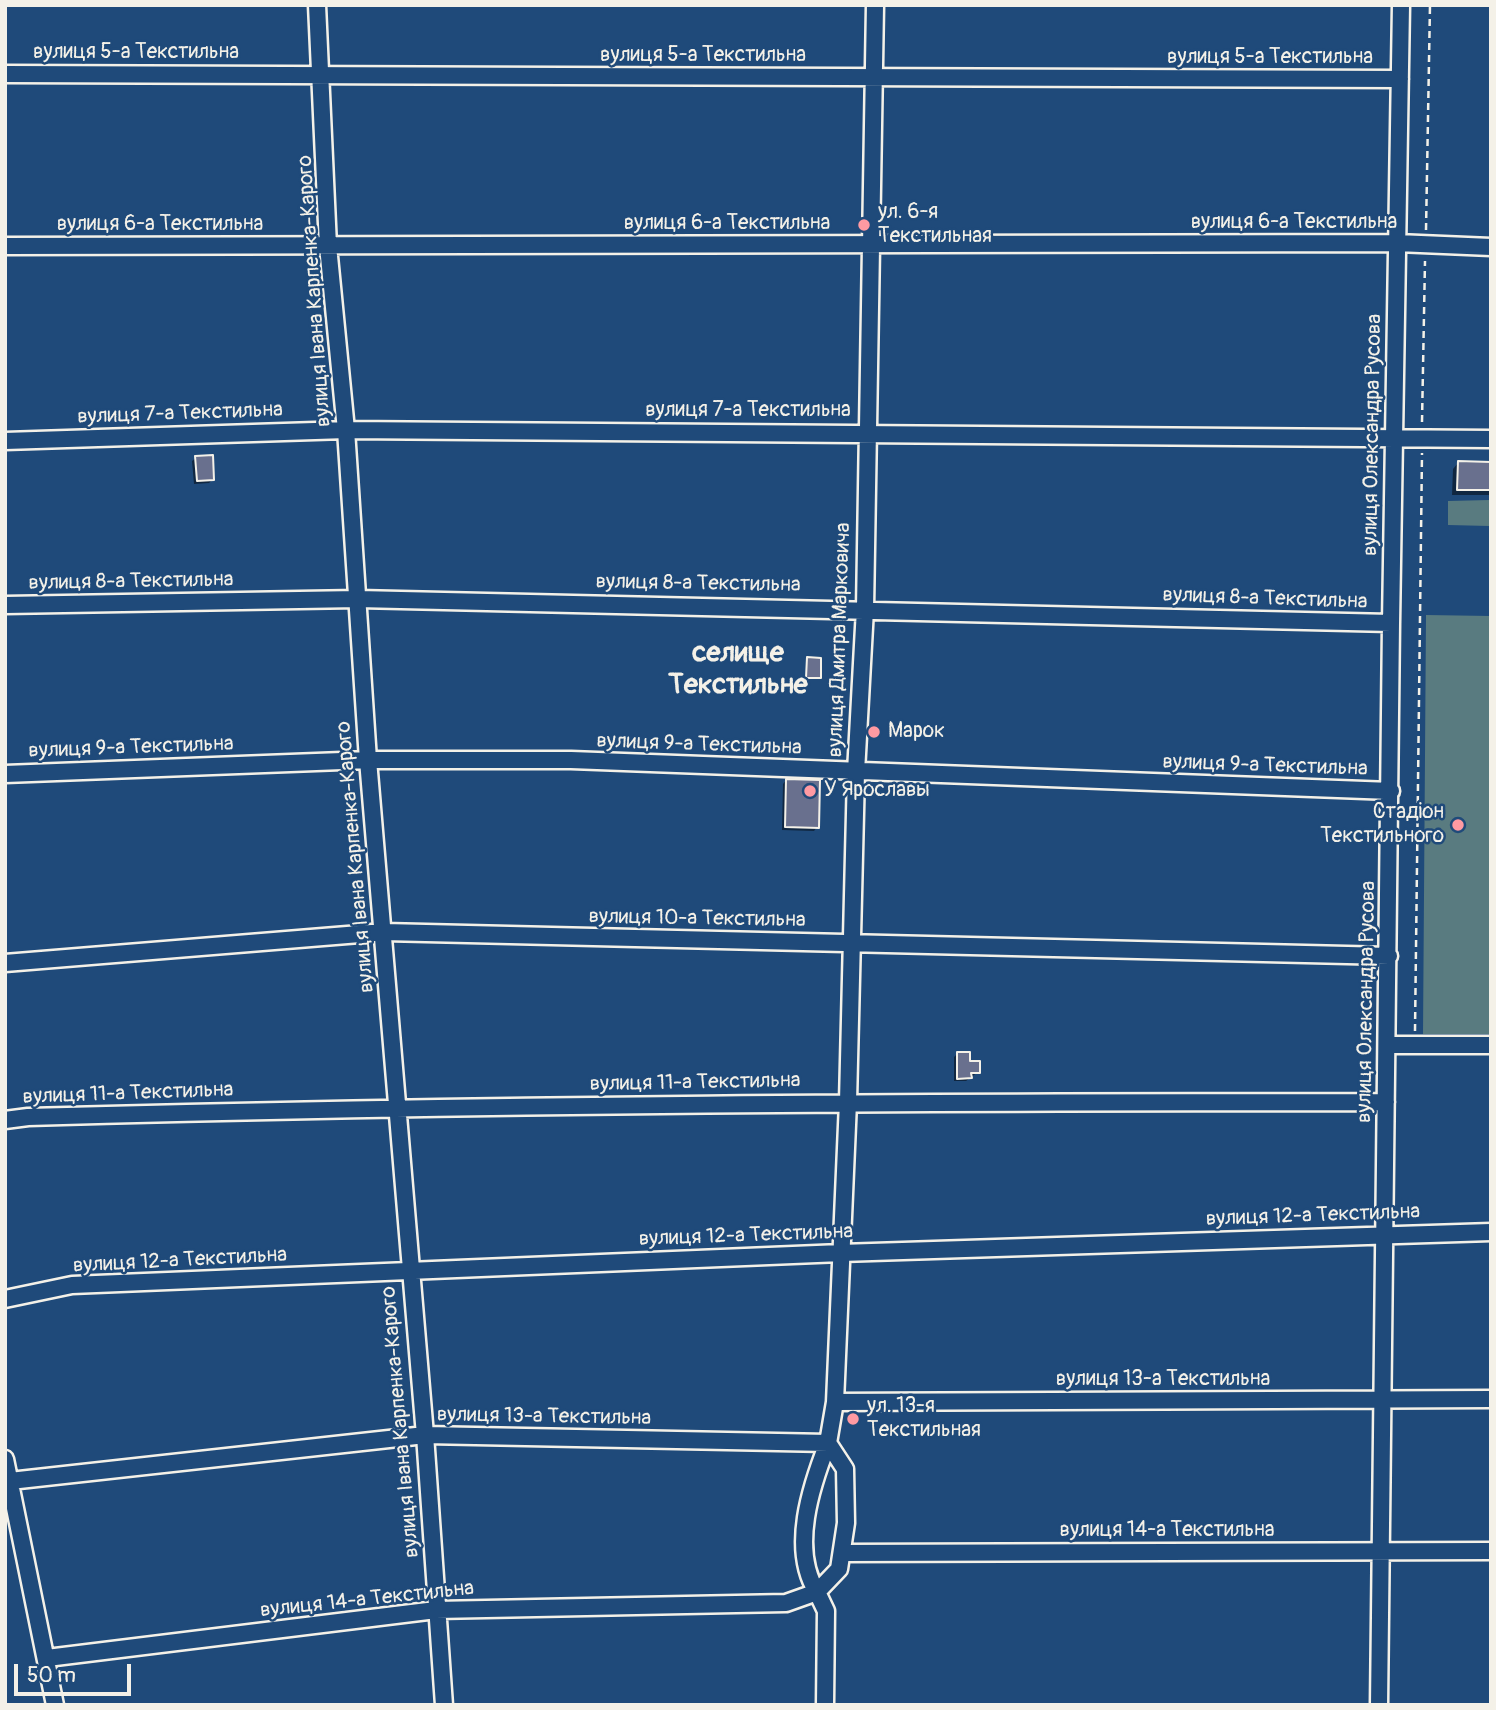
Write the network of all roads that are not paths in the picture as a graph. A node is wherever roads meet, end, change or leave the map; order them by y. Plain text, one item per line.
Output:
1 (317, 5) edge
2 (875, 5) edge
3 (1401, 5) edge
4 (5, 74) edge
5 (322, 75) junction
6 (873, 77) junction
7 (1400, 79) junction
8 (1397, 243) junction
9 (871, 245) junction
10 (5, 246) edge
11 (328, 246) junction
12 (1491, 247) edge
13 (346, 430) junction
14 (867, 432) junction
15 (1395, 437) junction
16 (1491, 439) edge
17 (5, 441) edge
18 (358, 599) junction
19 (5, 605) edge
20 (864, 609) junction
21 (1391, 623) junction
22 (368, 760) junction
23 (856, 772) junction
24 (5, 774) edge
25 (1391, 791) junction
26 (384, 932) junction
27 (851, 943) junction
28 (1389, 956) junction
29 (5, 962) edge
30 (1388, 1045) junction
31 (1491, 1045) edge
32 (848, 1102) junction
33 (1386, 1102) junction
34 (397, 1107) junction
35 (5, 1120) edge
36 (1491, 1232) edge
37 (1386, 1234) junction
38 (841, 1253) junction
39 (410, 1272) junction
40 (5, 1299) edge
41 (1385, 1399) junction
42 (1491, 1399) edge
43 (835, 1402) junction
44 (425, 1435) junction
45 (828, 1443) junction
46 (5, 1459) edge
47 (10, 1481) junction
48 (1491, 1550) edge
49 (1382, 1551) junction
50 (843, 1553) junction
51 (817, 1592) junction
52 (436, 1610) junction
53 (47, 1658) junction
54 (55, 1705) edge
55 (444, 1705) edge
56 (825, 1705) edge
57 (1379, 1705) edge

1 - 5 street, вулиця Івана Карпенка-Карого
2 - 6 street, вулиця Дмитра Марковича
3 - 7 street, вулиця Олександра Русова
4 - 5 street, вулиця 5-а Текстильна
5 - 6 street, вулиця 5-а Текстильна
5 - 11 street, вулиця Івана Карпенка-Карого
6 - 7 street, вулиця 5-а Текстильна
6 - 9 street, вулиця Дмитра Марковича
7 - 8 street, вулиця Олександра Русова
8 - 9 street, вулиця 6-а Текстильна
8 - 12 street, вулиця 6-а Текстильна
8 - 15 street, вулиця Олександра Русова
9 - 11 street, вулиця 6-а Текстильна
9 - 14 street, вулиця Дмитра Марковича
10 - 11 street, вулиця 6-а Текстильна
11 - 13 street, вулиця Івана Карпенка-Карого
13 - 14 street, вулиця 7-а Текстильна
13 - 17 street, вулиця 7-а Текстильна
13 - 18 street, вулиця Івана Карпенка-Карого
14 - 15 street, вулиця 7-а Текстильна
14 - 20 street, вулиця Дмитра Марковича
15 - 16 street, вулиця 7-а Текстильна
15 - 21 street, вулиця Олександра Русова
18 - 19 street, вулиця 8-а Текстильна
18 - 20 street, вулиця 8-а Текстильна
18 - 22 street, вулиця Івана Карпенка-Карого
20 - 21 street, вулиця 8-а Текстильна
20 - 23 street, вулиця Дмитра Марковича
21 - 25 street, вулиця Олександра Русова
22 - 23 street, вулиця 9-а Текстильна
22 - 24 street, вулиця 9-а Текстильна
22 - 26 street, вулиця Івана Карпенка-Карого
23 - 25 street, вулиця 9-а Текстильна
23 - 27 street, вулиця Дмитра Марковича
25 - 28 street, вулиця Олександра Русова
26 - 27 street, вулиця 10-а Текстильна
26 - 29 street, вулиця 10-а Текстильна
26 - 34 street, вулиця Івана Карпенка-Карого
27 - 28 street, вулиця 10-а Текстильна
27 - 32 street, вулиця Дмитра Марковича
28 - 30 street, вулиця Олександра Русова
30 - 31 street
30 - 33 street, вулиця Олександра Русова
32 - 33 street, вулиця 11-а Текстильна
32 - 34 street, вулиця 11-а Текстильна
32 - 38 street, вулиця Дмитра Марковича
33 - 37 street, вулиця Олександра Русова
34 - 35 street, вулиця 11-а Текстильна
34 - 39 street, вулиця Івана Карпенка-Карого
36 - 37 street, вулиця 12-а Текстильна
37 - 38 street, вулиця 12-а Текстильна
37 - 41 street, вулиця Олександра Русова
38 - 39 street, вулиця 12-а Текстильна
38 - 43 street, вулиця Дмитра Марковича
39 - 40 street, вулиця 12-а Текстильна
39 - 44 street, вулиця Івана Карпенка-Карого
41 - 42 street, вулиця 13-а Текстильна
41 - 43 street, вулиця 13-а Текстильна
41 - 49 street, вулиця Олександра Русова
43 - 45 street, вулиця Дмитра Марковича
44 - 45 street, вулиця 13-а Текстильна
44 - 47 street, вулиця 13-а Текстильна
44 - 52 street, вулиця Івана Карпенка-Карого
45 - 50 street
45 - 51 street, вулиця Дмитра Марковича
46 - 47 street
47 - 53 street
48 - 49 street, вулиця 14-а Текстильна
49 - 50 street, вулиця 14-а Текстильна
49 - 57 street, вулиця Олександра Русова
50 - 51 street
51 - 52 street, вулиця 14-а Текстильна
51 - 56 street, вулиця Дмитра Марковича
52 - 53 street, вулиця 14-а Текстильна
52 - 55 street, вулиця Івана Карпенка-Карого
53 - 54 street

